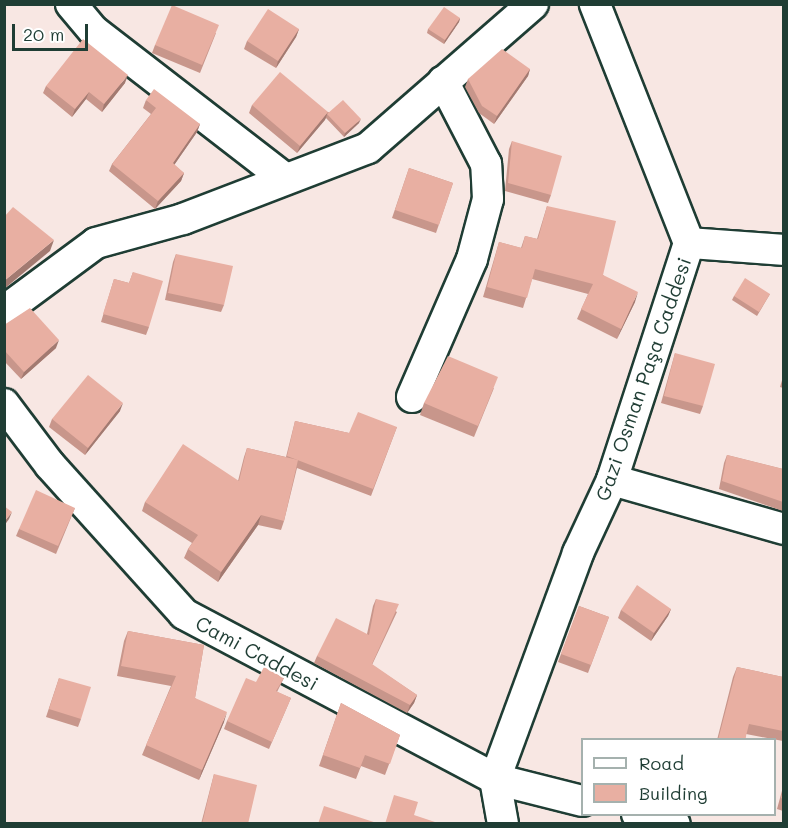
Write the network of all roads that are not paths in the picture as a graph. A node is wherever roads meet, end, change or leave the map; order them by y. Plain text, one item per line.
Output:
1 (71, 4) edge
2 (533, 4) edge
3 (595, 4) edge
4 (443, 81) junction
5 (283, 177) junction
6 (689, 243) junction
7 (783, 250) edge
8 (4, 311) edge
9 (412, 397) dead end
10 (4, 404) edge
11 (612, 480) junction
12 (783, 529) edge
13 (495, 779) junction
14 (581, 801) edge
15 (645, 816) edge
16 (503, 824) edge
17 (675, 824) edge

1 - 5 street
2 - 4 street
3 - 6 street, Gazi Osman Paşa Caddesi
4 - 5 street
4 - 9 street
5 - 8 street
6 - 7 street
6 - 11 street, Gazi Osman Paşa Caddesi
10 - 13 street, Cami Caddesi
11 - 12 street
11 - 13 street, Gazi Osman Paşa Caddesi
13 - 14 street, Cami Caddesi
13 - 16 street
15 - 17 street

